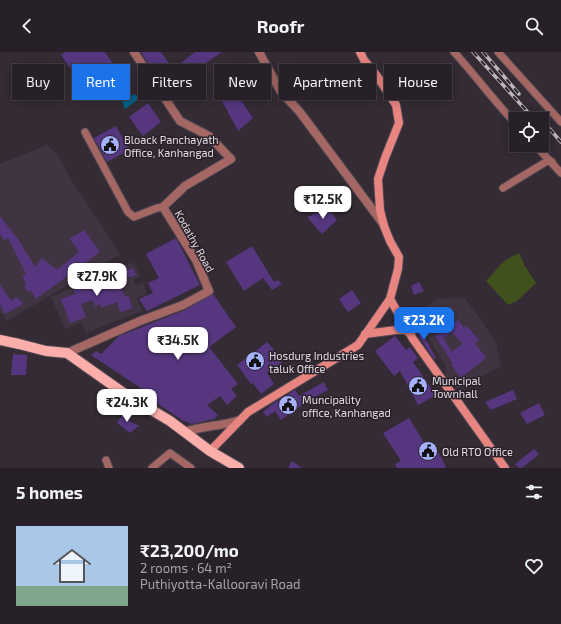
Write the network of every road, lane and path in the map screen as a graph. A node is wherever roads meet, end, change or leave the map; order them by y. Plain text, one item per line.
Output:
1 (134, 52) edge
2 (259, 52) edge
3 (360, 52) edge
4 (454, 52) edge
5 (498, 52) edge
6 (509, 116) edge
7 (561, 122) edge
8 (84, 132) dead end
9 (543, 152) edge
10 (552, 162) junction
11 (561, 173) edge
12 (503, 188) dead end
13 (163, 207) junction
14 (384, 226) junction
15 (390, 299) junction
16 (365, 334) junction
17 (411, 334) junction
18 (0, 340) edge
19 (67, 353) junction
20 (240, 420) junction
21 (184, 432) junction
22 (210, 451) junction
23 (106, 460) dead end
24 (109, 468) edge
25 (152, 468) edge
26 (191, 468) edge
27 (239, 468) edge
28 (505, 468) edge

1 - 13 street, Kodathy Road
2 - 14 street
3 - 14 main road
4 - 6 street
5 - 7 street
8 - 13 street
9 - 10 street
10 - 11 street
10 - 12 street
13 - 19 street, Kodathy Road
14 - 15 main road
15 - 16 main road
15 - 17 main road
16 - 17 main road
16 - 20 main road
17 - 28 main road
18 - 19 main road
19 - 21 main road
20 - 21 street
20 - 22 main road
21 - 22 main road
22 - 27 main road
23 - 24 street
25 - 26 street

